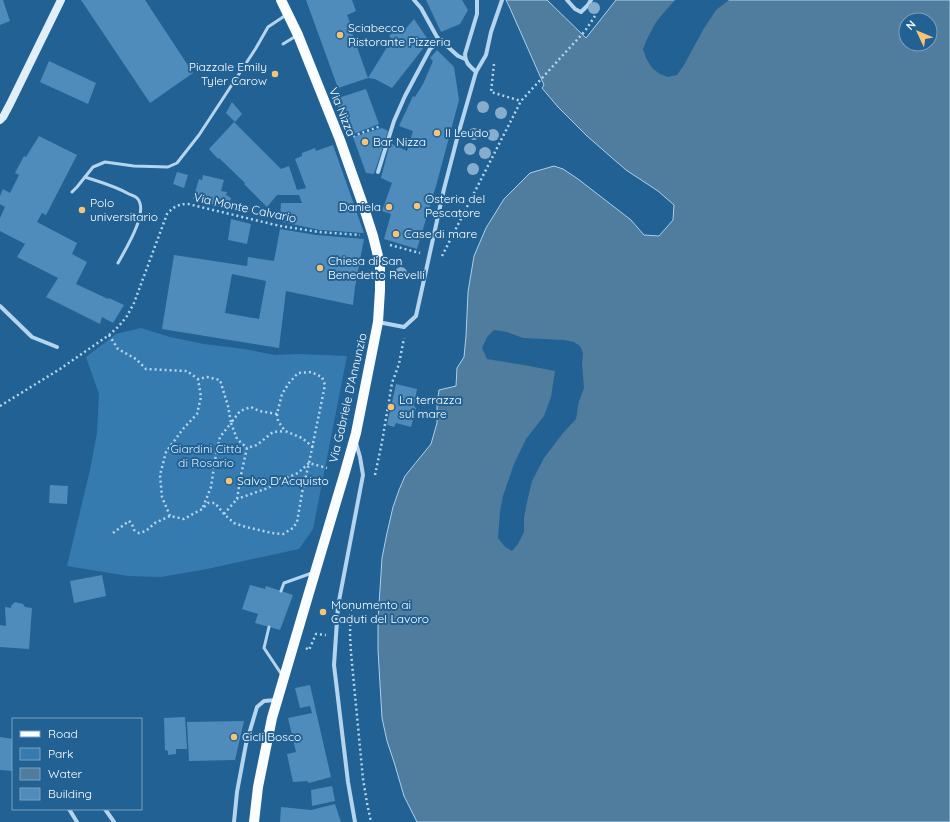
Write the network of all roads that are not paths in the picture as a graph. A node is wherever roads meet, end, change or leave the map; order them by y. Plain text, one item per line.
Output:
1 (61, 0) edge
2 (281, 0) edge
3 (414, 0) edge
4 (477, 0) edge
5 (502, 0) edge
6 (567, 0) edge
7 (591, 0) edge
8 (288, 14) junction
9 (298, 36) junction
10 (440, 41) junction
11 (283, 44) dead end
12 (465, 59) junction
13 (476, 72) junction
14 (0, 120) edge
15 (378, 172) dead end
16 (85, 177) junction
17 (72, 192) dead end
18 (373, 236) joint
19 (118, 263) dead end
20 (0, 306) edge
21 (378, 322) junction
22 (58, 347) dead end
23 (354, 438) junction
24 (316, 572) junction
25 (281, 591) dead end
26 (270, 627) dead end
27 (284, 677) junction
28 (276, 700) junction
29 (70, 810) edge
30 (106, 810) edge
31 (77, 822) edge
32 (114, 822) edge
33 (234, 822) edge
34 (254, 822) edge
35 (355, 822) edge

1 - 14 main road
2 - 8 main road, Via Nizza
3 - 10 street
4 - 12 street
5 - 13 street
6 - 7 street
8 - 9 main road, Via Nizza
8 - 16 lane
9 - 11 lane
9 - 18 main road, Via Nizza
10 - 12 street
10 - 15 street
12 - 13 street
13 - 21 street
16 - 17 lane
16 - 19 lane
18 - 21 main road, Via Gabriele D'Annunzio
20 - 22 street
21 - 23 main road, Via Gabriele D'Annunzio
23 - 24 main road, Via Gabriele D'Annunzio
23 - 35 street
24 - 25 lane
24 - 27 main road, Via Gabriele D'Annunzio
26 - 27 lane
27 - 28 main road, Via Gabriele D'Annunzio
28 - 33 street
28 - 34 main road, Via Gabriele D'Annunzio
29 - 31 street
30 - 32 street

